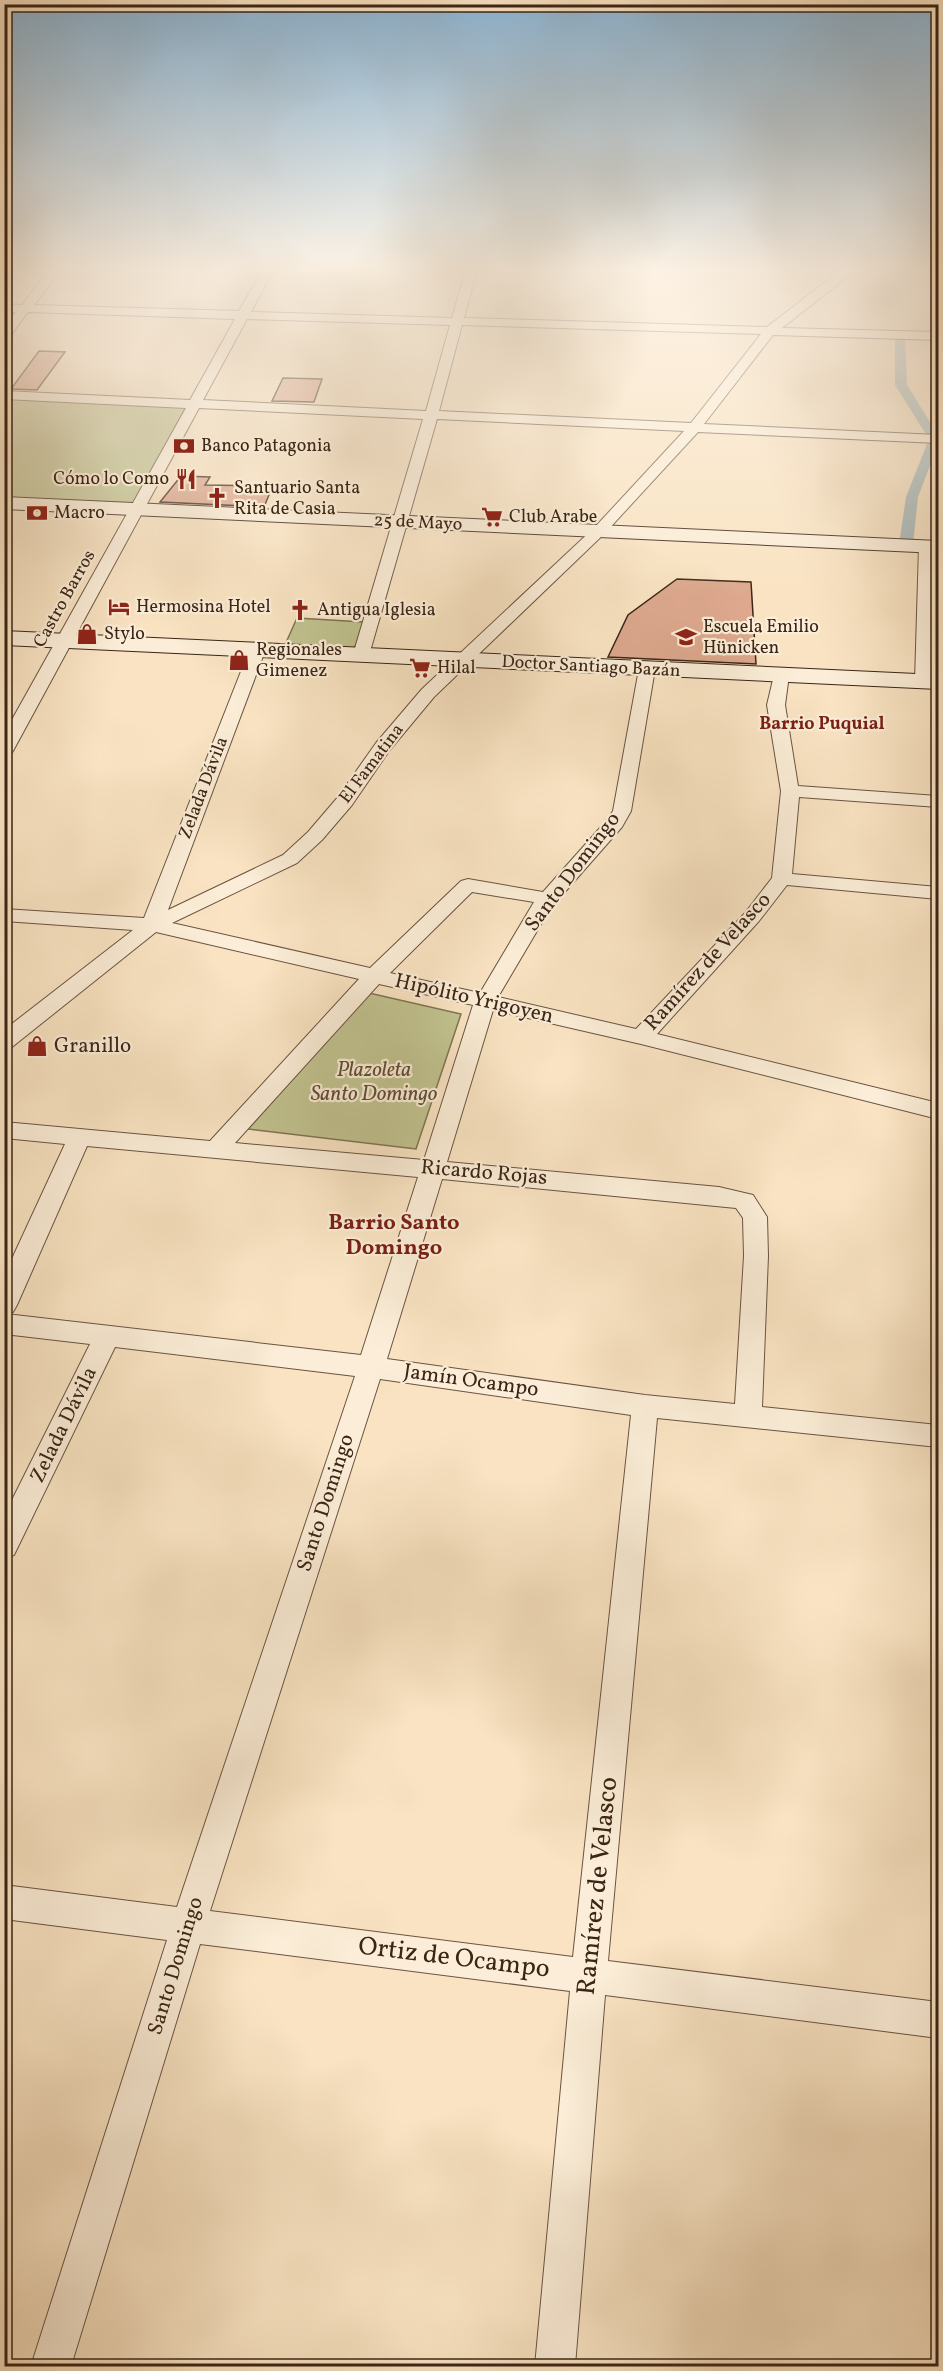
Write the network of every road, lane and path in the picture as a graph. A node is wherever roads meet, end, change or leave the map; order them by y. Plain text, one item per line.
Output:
1 (209, 377) edge
2 (442, 377) edge
3 (734, 377) edge
4 (4, 396) edge
5 (194, 403) junction
6 (431, 415) junction
7 (694, 428) junction
8 (934, 439) edge
9 (4, 503) edge
10 (138, 509) junction
11 (401, 522) junction
12 (600, 530) junction
13 (933, 546) edge
14 (4, 638) edge
15 (63, 641) junction
16 (257, 651) junction
17 (361, 655) junction
18 (460, 661) junction
19 (647, 669) junction
20 (781, 675) junction
21 (931, 681) edge
22 (4, 751) edge
23 (790, 791) junction
24 (939, 801) edge
25 (782, 879) junction
26 (939, 893) edge
27 (549, 899) junction
28 (4, 915) edge
29 (152, 925) junction
30 (373, 977) junction
31 (485, 1002) junction
32 (641, 1037) junction
33 (4, 1042) edge
34 (939, 1111) edge
35 (4, 1130) edge
36 (79, 1138) junction
37 (215, 1150) junction
38 (431, 1168) junction
39 (4, 1305) edge
40 (4, 1324) edge
41 (107, 1337) junction
42 (370, 1367) junction
43 (645, 1406) junction
44 (748, 1417) junction
45 (939, 1436) edge
46 (4, 1546) edge
47 (4, 1902) edge
48 (188, 1926) junction
49 (589, 1974) junction
50 (939, 2020) edge
51 (51, 2367) edge
52 (555, 2367) edge

1 - 5 street, Castro Barros
2 - 6 street
3 - 7 street, El Famatina
4 - 5 street
5 - 6 street
5 - 10 street, Castro Barros
6 - 7 street
6 - 11 street
7 - 8 street
7 - 12 street, El Famatina
9 - 10 main road, 25 de Mayo
10 - 11 main road, 25 de Mayo
10 - 15 street, Castro Barros
11 - 12 main road, 25 de Mayo
11 - 17 street
12 - 13 main road, 25 de Mayo
12 - 18 street, El Famatina
13 - 21 street
14 - 15 main road, Doctor Santiago Bazán
15 - 16 main road, Doctor Santiago Bazán
15 - 22 street, Castro Barros
16 - 17 main road, Doctor Santiago Bazán
16 - 29 street, Zelada Dávila
17 - 18 main road, Doctor Santiago Bazán
18 - 19 main road, Doctor Santiago Bazán
18 - 29 street, El Famatina
19 - 20 main road, Doctor Santiago Bazán
19 - 27 street, Santo Domingo
20 - 21 main road, Doctor Santiago Bazán
20 - 23 street, Ramírez de Velasco
23 - 24 street
23 - 25 street, Ramírez de Velasco
25 - 26 street
25 - 32 street, Ramírez de Velasco
27 - 30 street
27 - 31 street, Santo Domingo
28 - 29 street, Hipólito Yrigoyen
29 - 30 street, Hipólito Yrigoyen
29 - 33 street, El Famatina
30 - 31 street, Hipólito Yrigoyen
30 - 37 street
31 - 32 street, Hipólito Yrigoyen
31 - 38 street, Santo Domingo
32 - 34 street, Hipólito Yrigoyen
35 - 36 street, Ricardo Rojas
36 - 37 street, Ricardo Rojas
36 - 39 street
37 - 38 street, Ricardo Rojas
38 - 42 street, Santo Domingo
38 - 44 street, Ricardo Rojas
40 - 41 street, Jamín Ocampo
41 - 42 street, Jamín Ocampo
41 - 46 street, Zelada Dávila
42 - 43 street, Jamín Ocampo
42 - 48 street, Santo Domingo
43 - 44 street, Jamín Ocampo
43 - 49 street, Ramírez de Velasco
44 - 45 street, Jamín Ocampo
47 - 48 street, Ortiz de Ocampo
48 - 49 street, Ortiz de Ocampo
48 - 51 street, Santo Domingo
49 - 50 street, Ortiz de Ocampo
49 - 52 street, Ramírez de Velasco

